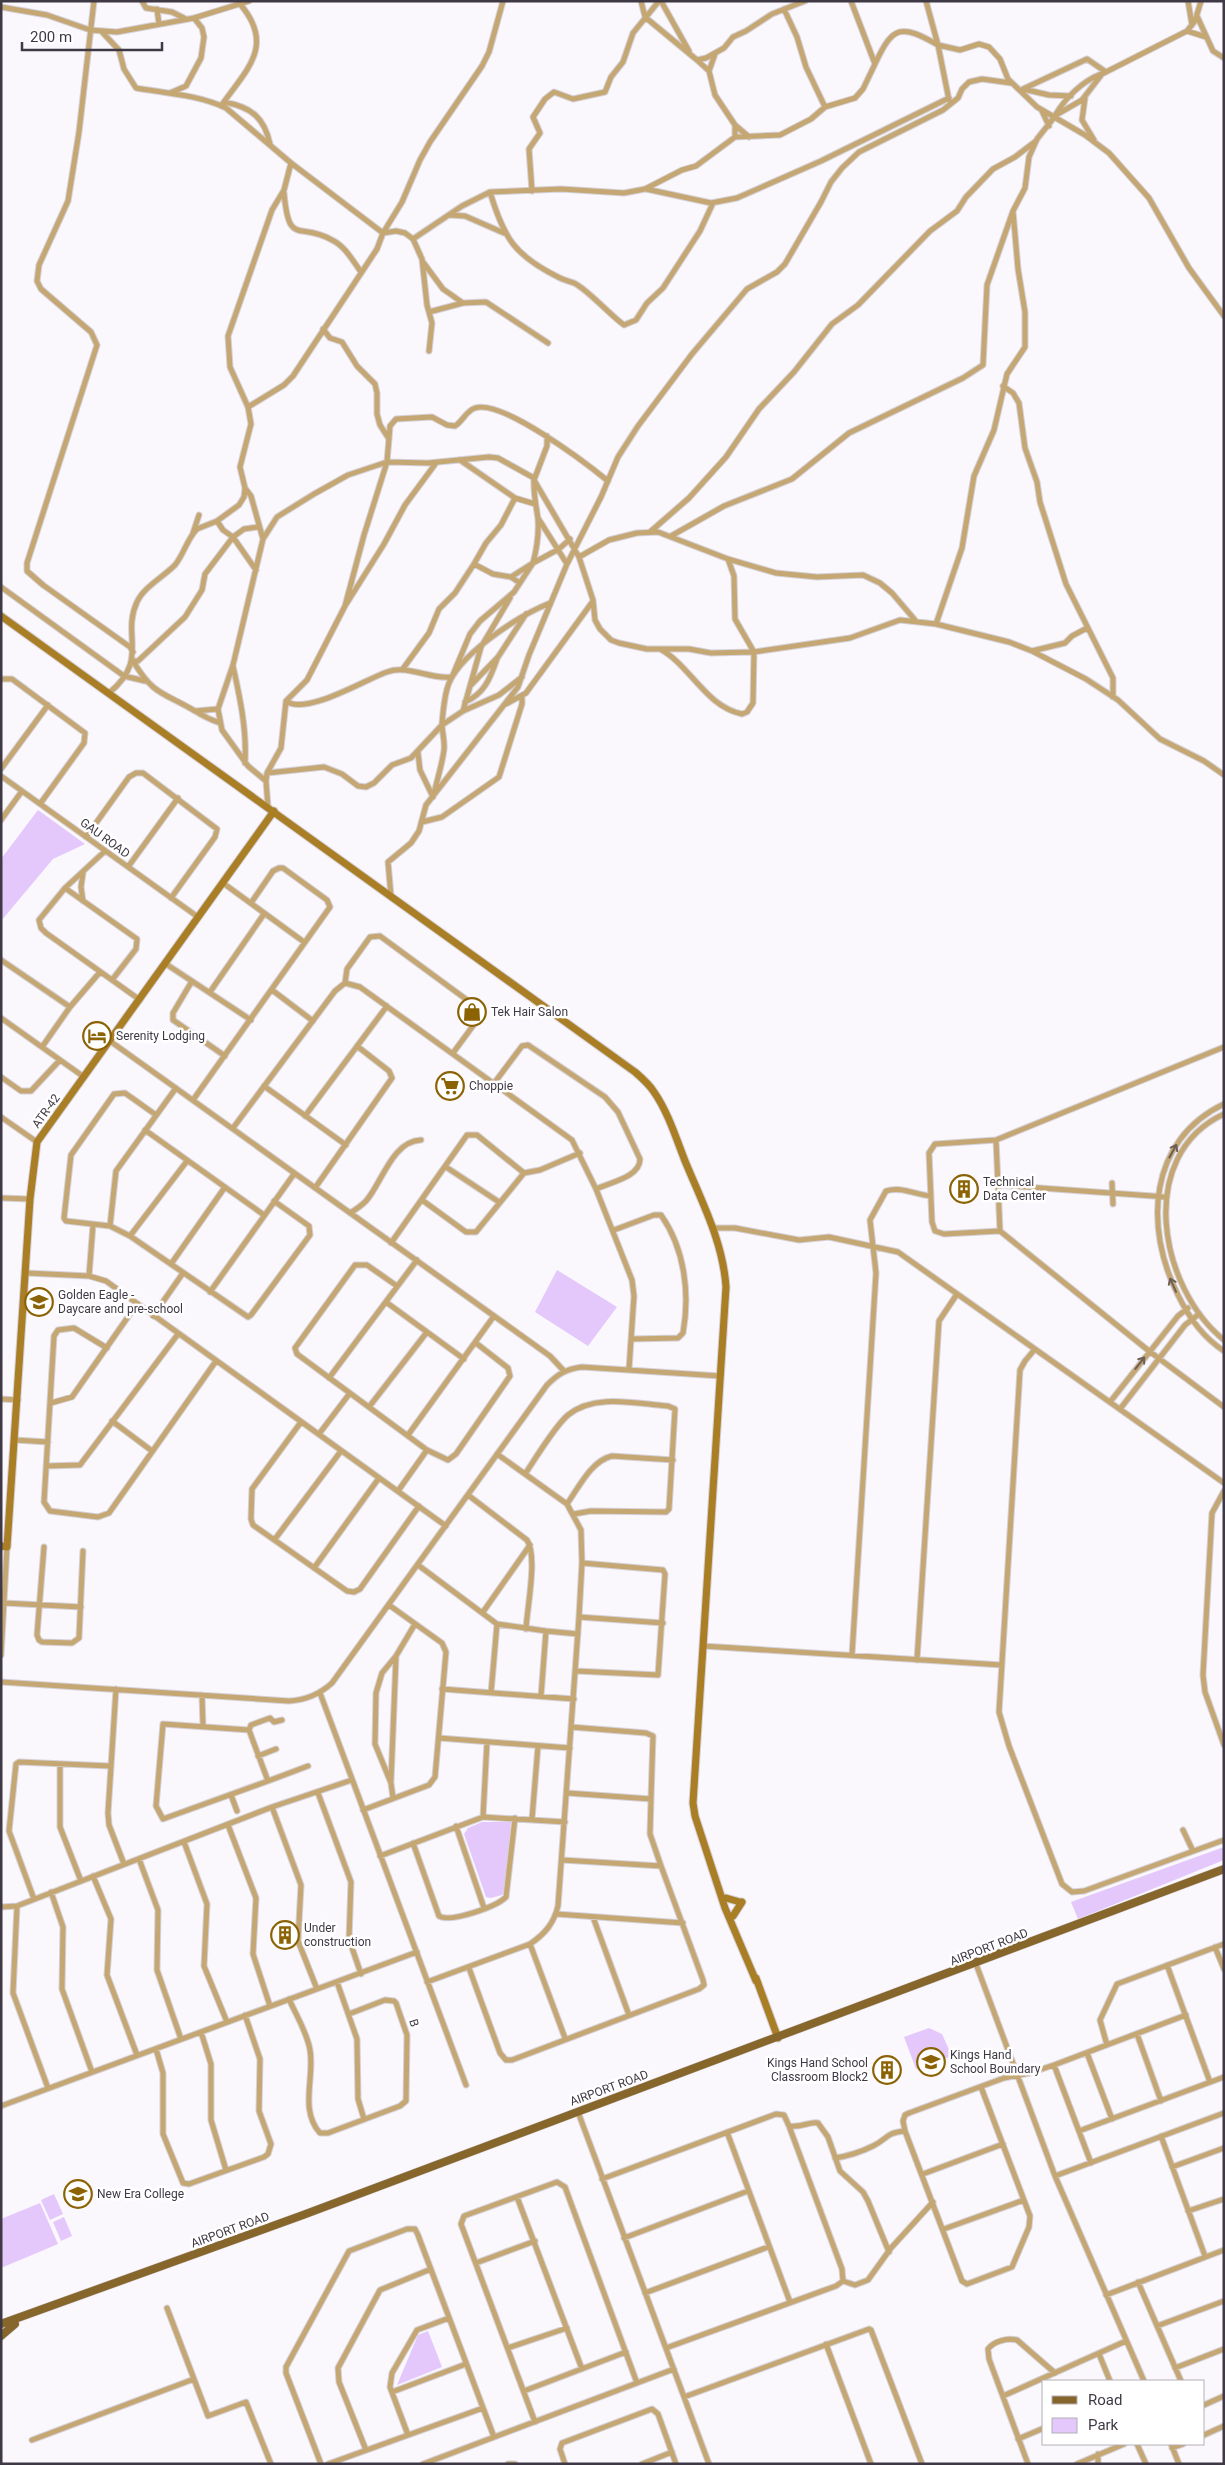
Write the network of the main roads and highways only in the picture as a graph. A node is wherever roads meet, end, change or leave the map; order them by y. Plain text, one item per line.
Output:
1 (1, 616) edge
2 (274, 811) junction
3 (4, 1547) edge
4 (714, 1868) junction
5 (1224, 1869) edge
6 (726, 1898) junction
7 (733, 1916) junction
8 (756, 1981) junction
9 (778, 2038) junction
10 (75, 2299) junction
11 (1, 2324) edge
12 (15, 2324) junction
13 (1, 2329) edge
14 (1, 2336) edge

1 - 2 main road
2 - 3 main road, ATR-42
2 - 4 main road
4 - 6 main road
4 - 8 main road
5 - 9 main road, AIRPORT ROAD
6 - 7 main road
6 - 7 main road
7 - 8 main road
8 - 9 main road
9 - 10 main road, AIRPORT ROAD
10 - 11 main road, AIRPORT ROAD
10 - 12 main road
12 - 13 main road
12 - 14 main road

